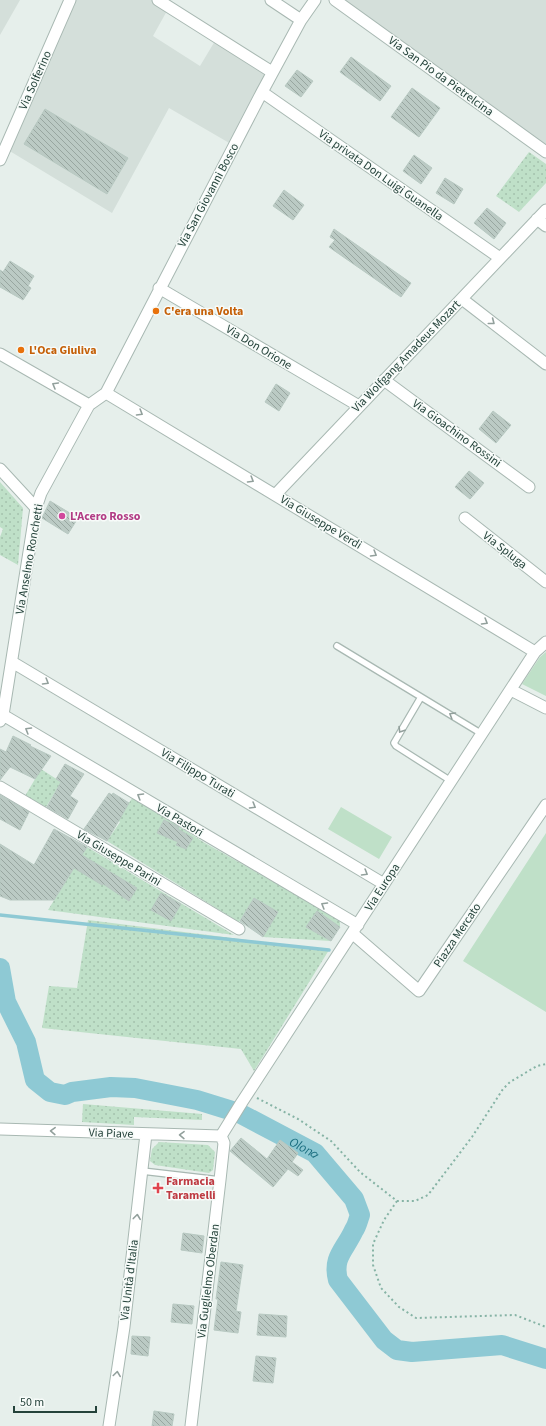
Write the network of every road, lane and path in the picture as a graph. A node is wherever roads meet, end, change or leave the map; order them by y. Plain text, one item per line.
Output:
1 (70, 0) edge
2 (158, 0) edge
3 (271, 0) edge
4 (315, 0) edge
5 (336, 0) edge
6 (301, 20) junction
7 (272, 72) junction
8 (262, 92) junction
9 (546, 152) edge
10 (0, 160) edge
11 (546, 210) edge
12 (542, 222) edge
13 (500, 258) junction
14 (159, 288) junction
15 (462, 299) junction
16 (0, 354) edge
17 (546, 364) edge
18 (384, 380) junction
19 (106, 393) junction
20 (89, 405) junction
21 (359, 406) junction
22 (0, 469) edge
23 (529, 487) dead end
24 (276, 494) junction
25 (36, 508) junction
26 (465, 518) dead end
27 (546, 582) edge
28 (546, 642) edge
29 (337, 646) dead end
30 (535, 652) junction
31 (12, 662) junction
32 (511, 690) junction
33 (421, 697) junction
34 (546, 708) edge
35 (1, 718) edge
36 (482, 734) junction
37 (451, 781) junction
38 (0, 787) edge
39 (546, 805) edge
40 (384, 884) junction
41 (238, 928) dead end
42 (355, 929) junction
43 (546, 1064) edge
44 (244, 1098) junction
45 (0, 1129) edge
46 (146, 1134) junction
47 (222, 1136) junction
48 (142, 1171) junction
49 (220, 1180) junction
50 (397, 1201) junction
51 (546, 1327) edge
52 (109, 1426) edge
53 (191, 1426) edge

1 - 10 street, Via Solferino
2 - 7 street
3 - 6 street
4 - 6 street, Via San Giovanni Bosco
5 - 9 street, Via San Pio da Pietrelcina
6 - 7 street, Via San Giovanni Bosco
7 - 8 street, Via San Giovanni Bosco
8 - 13 street, Via privata Don Luigi Guanella
8 - 14 street, Via San Giovanni Bosco
11 - 12 street
12 - 13 street, Via Wolfgang Amadeus Mozart
13 - 15 street, Via Wolfgang Amadeus Mozart
14 - 19 street, Via San Giovanni Bosco
14 - 21 street, Via Don Orione
15 -> 17 street
15 - 18 street, Via Wolfgang Amadeus Mozart
20 -> 16 street
18 - 21 street, Via Wolfgang Amadeus Mozart
18 - 23 street, Via Gioachino Rossini
19 - 20 street, Via Anselmo Ronchetti
19 -> 24 street, Via Giuseppe Verdi
20 - 25 street, Via Anselmo Ronchetti
21 - 24 street, Via Wolfgang Amadeus Mozart
22 - 25 street
24 -> 30 street, Via Giuseppe Verdi
25 - 31 street, Via Anselmo Ronchetti
26 - 27 street, Via Spluga
28 - 30 street, Via Europa
29 - 33 lane
30 - 32 street, Via Europa
31 - 35 street, Via Anselmo Ronchetti
31 -> 40 street, Via Filippo Turati
32 - 34 street
32 - 36 street, Via Europa
36 -> 33 lane
33 -> 37 lane
42 -> 35 street, Via Pastori
36 - 37 street, Via Europa
37 - 40 street, Via Europa
38 - 41 street, Via Giuseppe Parini
39 - 42 street, Piazza Mercato
40 - 42 street, Via Europa
42 - 44 street, Via Europa
43 - 50 path
44 - 47 street, Via Europa
44 - 50 path
46 -> 45 street, Via Piave
47 -> 46 street, Via Piave
46 - 48 street, Via Unità d'Italia
47 - 49 street, Via Guglielmo Oberdan
48 - 49 lane
52 -> 48 street, Via Unità d'Italia
49 - 53 street, Via Guglielmo Oberdan
50 - 51 path

